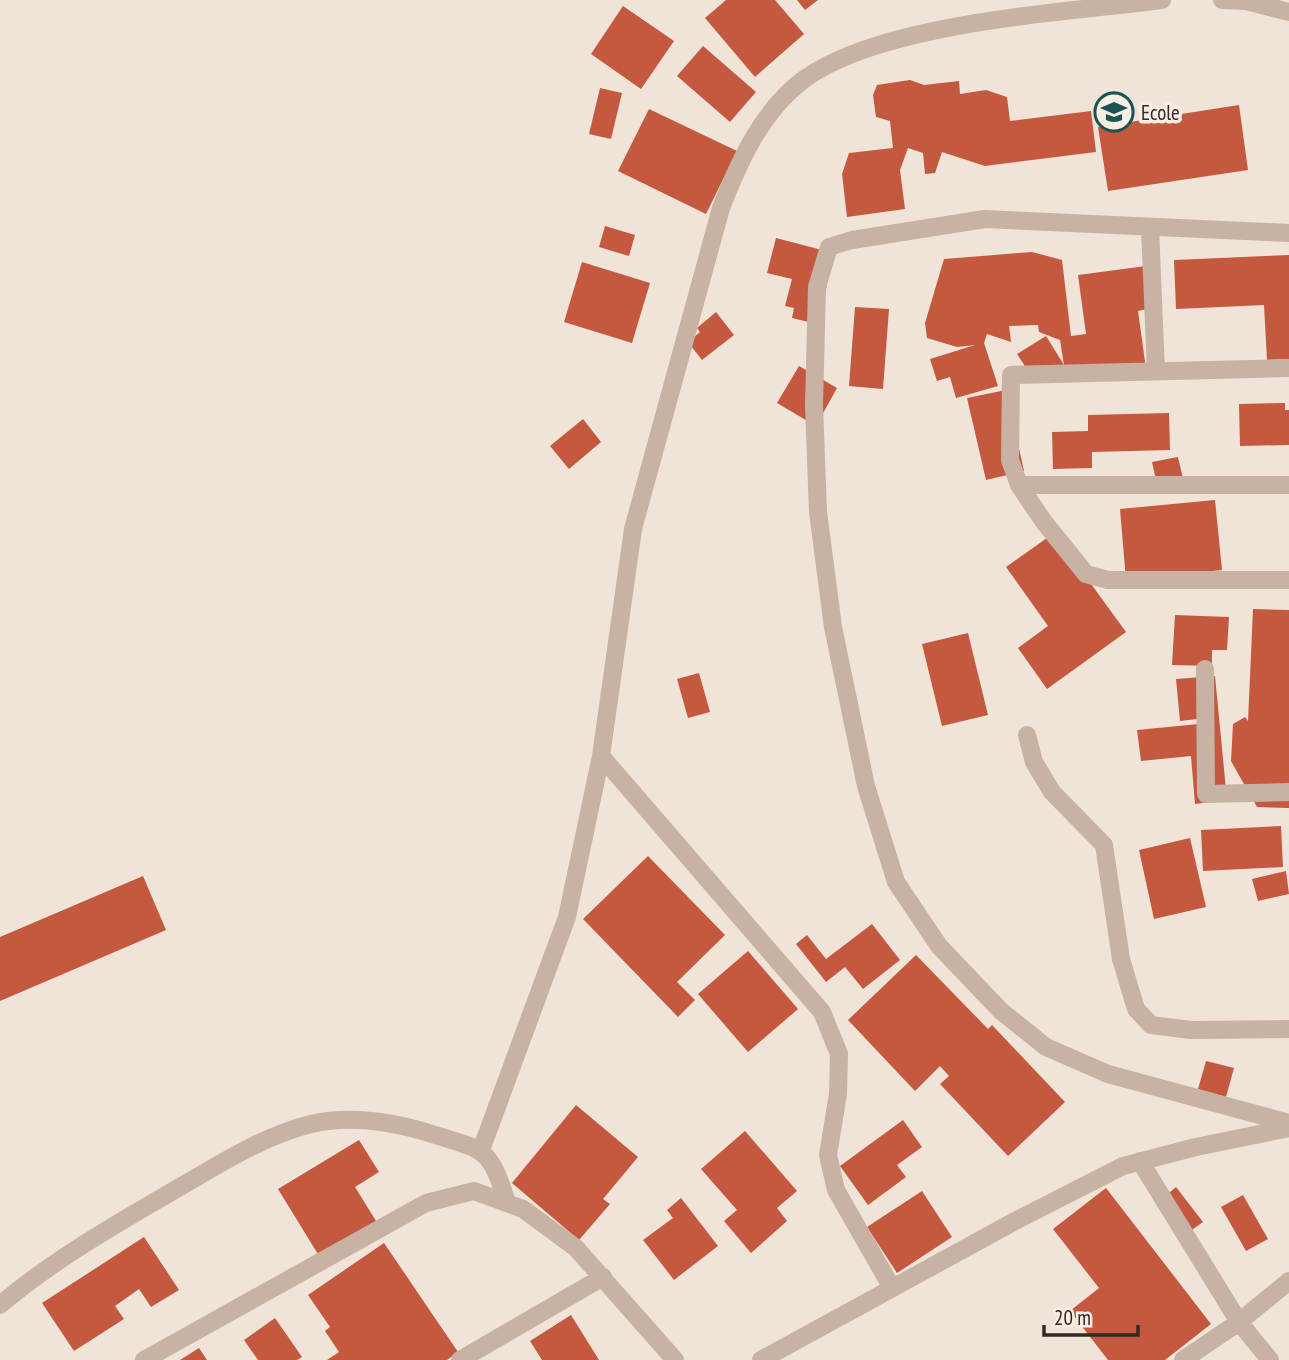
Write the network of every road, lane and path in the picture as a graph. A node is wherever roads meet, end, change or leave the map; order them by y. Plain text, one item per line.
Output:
1 (1162, 0) edge
2 (1222, 0) edge
3 (1262, 3) edge
4 (1289, 12) edge
5 (1150, 228) junction
6 (1289, 233) edge
7 (1289, 368) edge
8 (1156, 372) junction
9 (1019, 485) junction
10 (1289, 485) edge
11 (1289, 580) edge
12 (1205, 669) dead end
13 (1027, 735) dead end
14 (601, 756) junction
15 (1289, 792) edge
16 (1289, 1029) edge
17 (1289, 1125) edge
18 (481, 1150) junction
19 (1140, 1161) junction
20 (507, 1203) junction
21 (603, 1278) junction
22 (1289, 1281) edge
23 (892, 1288) junction
24 (0, 1305) edge
25 (1240, 1322) junction
26 (144, 1360) edge
27 (460, 1360) edge
28 (675, 1360) edge
29 (761, 1360) edge
30 (1183, 1360) edge
31 (1270, 1360) edge

1 - 14 street
2 - 3 street
3 - 4 street
5 - 6 street
5 - 8 street
5 - 17 street
7 - 8 street
8 - 9 street
9 - 10 street
9 - 11 street
12 - 15 street
13 - 16 street
14 - 18 street
14 - 23 street
17 - 19 street
18 - 20 street
18 - 24 street
19 - 23 street
19 - 25 street
20 - 21 street
20 - 26 street
21 - 27 street
21 - 28 street
22 - 25 street
23 - 29 street
25 - 30 street
25 - 31 street

